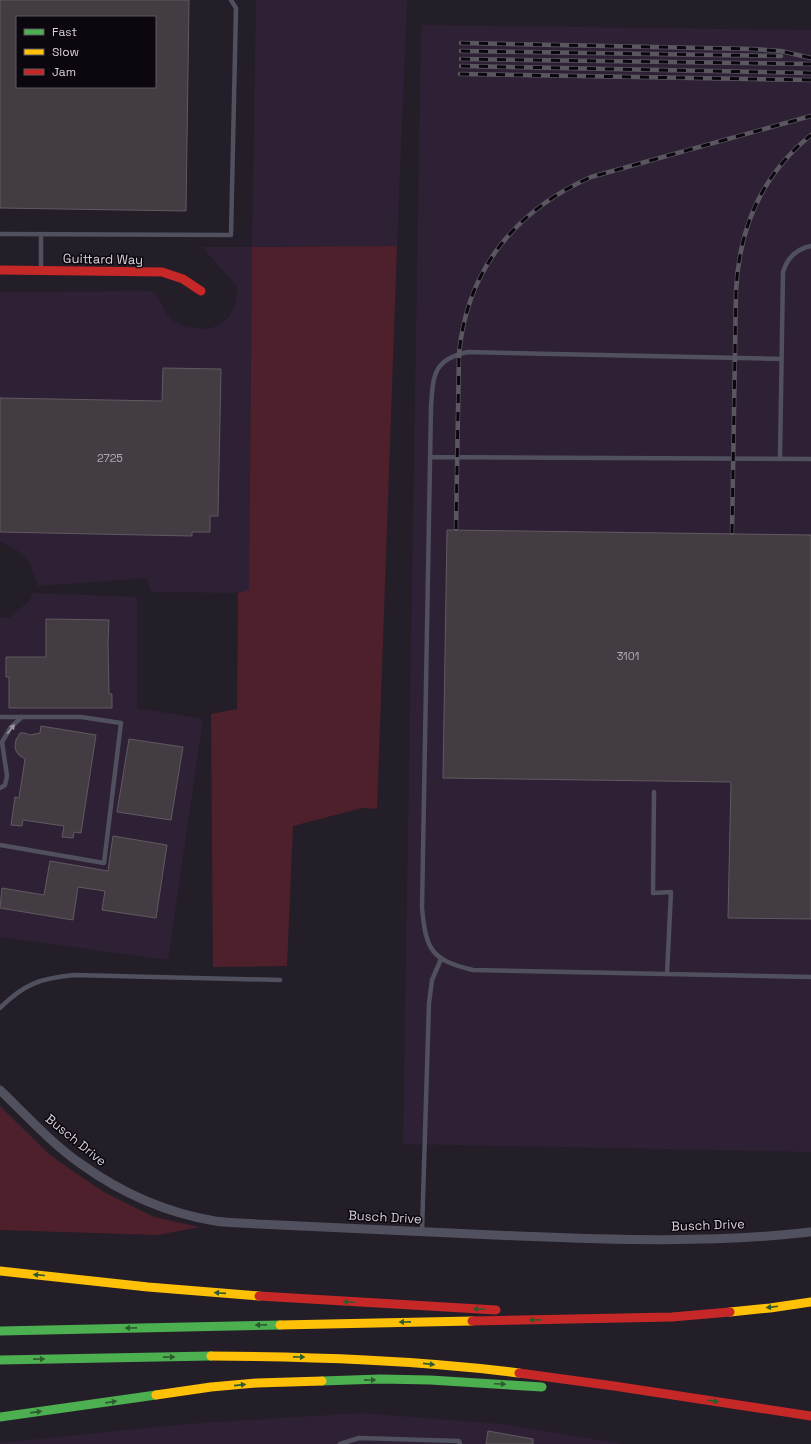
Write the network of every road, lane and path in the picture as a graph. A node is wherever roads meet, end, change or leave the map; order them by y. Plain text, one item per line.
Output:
1 (231, 0) edge
2 (0, 234) edge
3 (41, 234) junction
4 (811, 246) edge
5 (0, 270) edge
6 (41, 271) junction
7 (201, 291) dead end
8 (781, 359) junction
9 (430, 456) junction
10 (780, 458) junction
11 (811, 459) edge
12 (0, 717) edge
13 (22, 717) junction
14 (1, 741) edge
15 (0, 788) edge
16 (654, 792) dead end
17 (0, 845) edge
18 (441, 959) junction
19 (667, 974) junction
20 (811, 977) edge
21 (280, 980) dead end
22 (0, 1008) edge
23 (0, 1090) edge
24 (422, 1232) junction
25 (811, 1232) edge
26 (0, 1271) edge
27 (811, 1302) edge
28 (504, 1310) dead end
29 (520, 1311) dead end
30 (672, 1317) junction
31 (0, 1331) edge
32 (0, 1360) edge
33 (547, 1387) dead end
34 (563, 1388) dead end
35 (674, 1395) junction
36 (811, 1416) edge
37 (0, 1417) edge
38 (340, 1444) edge
39 (460, 1444) edge

1 - 3 lane
2 - 3 lane
3 - 6 lane
4 - 8 lane
5 - 6 main road, Guittard Way
6 - 7 main road, Guittard Way
8 - 9 lane
8 - 10 lane
9 - 10 lane
9 - 18 lane
10 - 11 lane
12 - 13 lane
14 -> 13 lane
13 - 17 lane
14 - 15 lane
16 - 19 lane
18 - 19 lane
18 - 24 lane
19 - 20 lane
21 - 22 lane
23 - 24 street, Busch Drive
24 - 25 street, Busch Drive
28 -> 26 main road
27 -> 30 main road
29 - 30 main road
30 -> 31 main road
32 -> 35 main road
37 -> 33 main road
34 - 35 main road
35 -> 36 main road
38 - 39 lane

